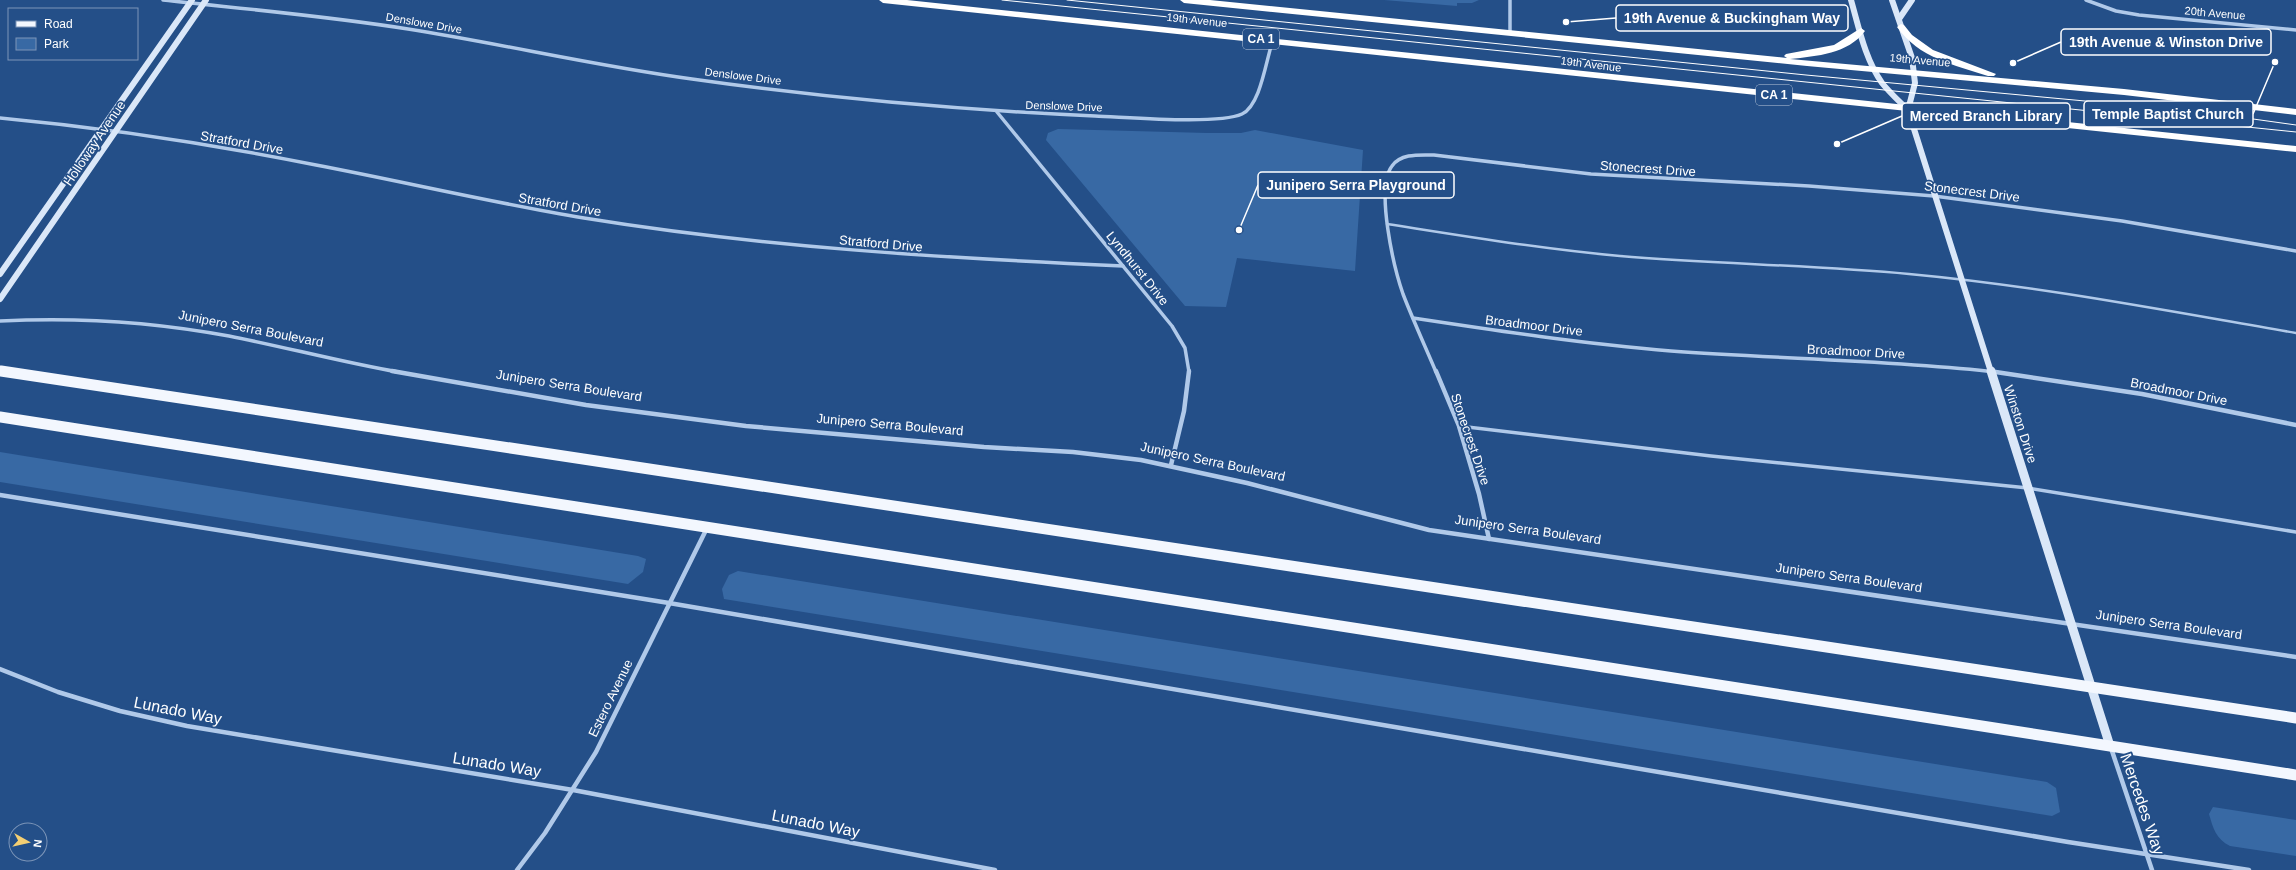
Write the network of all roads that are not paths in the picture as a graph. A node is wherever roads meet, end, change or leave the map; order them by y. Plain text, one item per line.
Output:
1 (163, 0) edge
2 (883, 0) edge
3 (1184, 0) edge
4 (1510, 0) edge
5 (1851, 0) edge
6 (1892, 0) edge
7 (1912, 0) edge
8 (2086, 0) edge
9 (191, 1) edge
10 (204, 2) edge
11 (1900, 23) junction
12 (1860, 30) junction
13 (2296, 30) edge
14 (1510, 33) junction
15 (1273, 40) junction
16 (1764, 58) junction
17 (1874, 69) junction
18 (1913, 71) junction
19 (2013, 81) junction
20 (1908, 110) junction
21 (997, 112) junction
22 (2296, 112) edge
23 (0, 118) edge
24 (101, 128) junction
25 (116, 131) junction
26 (2296, 149) edge
27 (1934, 196) junction
28 (1387, 224) junction
29 (2296, 251) edge
30 (1123, 266) junction
31 (0, 274) edge
32 (1961, 279) junction
33 (0, 299) edge
34 (1413, 318) junction
35 (0, 321) edge
36 (2296, 333) edge
37 (0, 371) edge
38 (1990, 371) junction
39 (0, 417) edge
40 (2296, 424) edge
41 (1459, 426) junction
42 (1171, 465) junction
43 (2028, 488) junction
44 (0, 495) edge
45 (707, 527) junction
46 (2296, 532) edge
47 (1489, 539) junction
48 (669, 602) junction
49 (2071, 624) junction
50 (2296, 657) edge
51 (0, 669) edge
52 (2092, 687) junction
53 (2296, 718) edge
54 (2110, 746) junction
55 (2296, 775) edge
56 (573, 790) junction
57 (2147, 855) junction
58 (517, 870) edge
59 (995, 870) edge
60 (2152, 870) edge
61 (2249, 870) edge

1 - 9 street, Denslowe Drive
2 - 15 highway, 19th Avenue / CA 1
3 - 14 highway, 19th Avenue / CA 1
4 - 14 street
5 - 12 street, Winston Drive
6 - 11 street
7 - 11 street
8 - 13 street, 20th Avenue
9 - 10 street, Denslowe Drive
9 - 24 street, Holloway Avenue
10 - 21 street, Denslowe Drive
10 - 25 street, Holloway Avenue
11 - 18 street
11 - 19 highway
12 - 16 highway
12 - 17 street, Winston Drive
14 - 16 highway, 19th Avenue / CA 1
15 - 20 highway, 19th Avenue / CA 1
15 - 21 street, Denslowe Drive
16 - 17 highway, 19th Avenue / CA 1
17 - 18 highway, 19th Avenue / CA 1
17 - 20 street, Winston Drive
18 - 19 highway, 19th Avenue / CA 1
18 - 20 street
19 - 22 highway, 19th Avenue / CA 1
20 - 26 highway, 19th Avenue / CA 1
20 - 27 street, Winston Drive
21 - 30 street, Lyndhurst Drive
23 - 24 street, Stratford Drive
24 - 25 street, Stratford Drive
24 - 31 street, Holloway Avenue
25 - 30 street, Stratford Drive
25 - 33 street, Holloway Avenue
27 - 28 street, Stonecrest Drive
27 - 29 street, Stonecrest Drive
27 - 32 street, Winston Drive
28 - 32 lane
28 - 34 street, Stonecrest Drive
30 - 42 street, Lyndhurst Drive
32 - 36 lane
32 - 38 street, Winston Drive
34 - 38 street, Broadmoor Drive
34 - 41 street, Stonecrest Drive
35 - 42 street, Junipero Serra Boulevard
37 - 52 main road
38 - 40 street, Broadmoor Drive
38 - 43 street, Winston Drive
39 - 45 main road
41 - 43 lane
41 - 47 street, Stonecrest Drive
42 - 47 street, Junipero Serra Boulevard
43 - 46 lane
43 - 49 street, Winston Drive
44 - 48 street
45 - 48 street, Estero Avenue
45 - 54 main road
47 - 49 street, Junipero Serra Boulevard
48 - 56 street, Estero Avenue
48 - 57 street
49 - 50 street, Junipero Serra Boulevard
49 - 52 street, Winston Drive
51 - 56 street, Lunado Way
52 - 53 main road
52 - 54 street, Winston Drive
54 - 55 main road
54 - 57 street, Mercedes Way
56 - 58 street, Estero Avenue
56 - 59 street, Lunado Way
57 - 60 street, Mercedes Way
57 - 61 street

